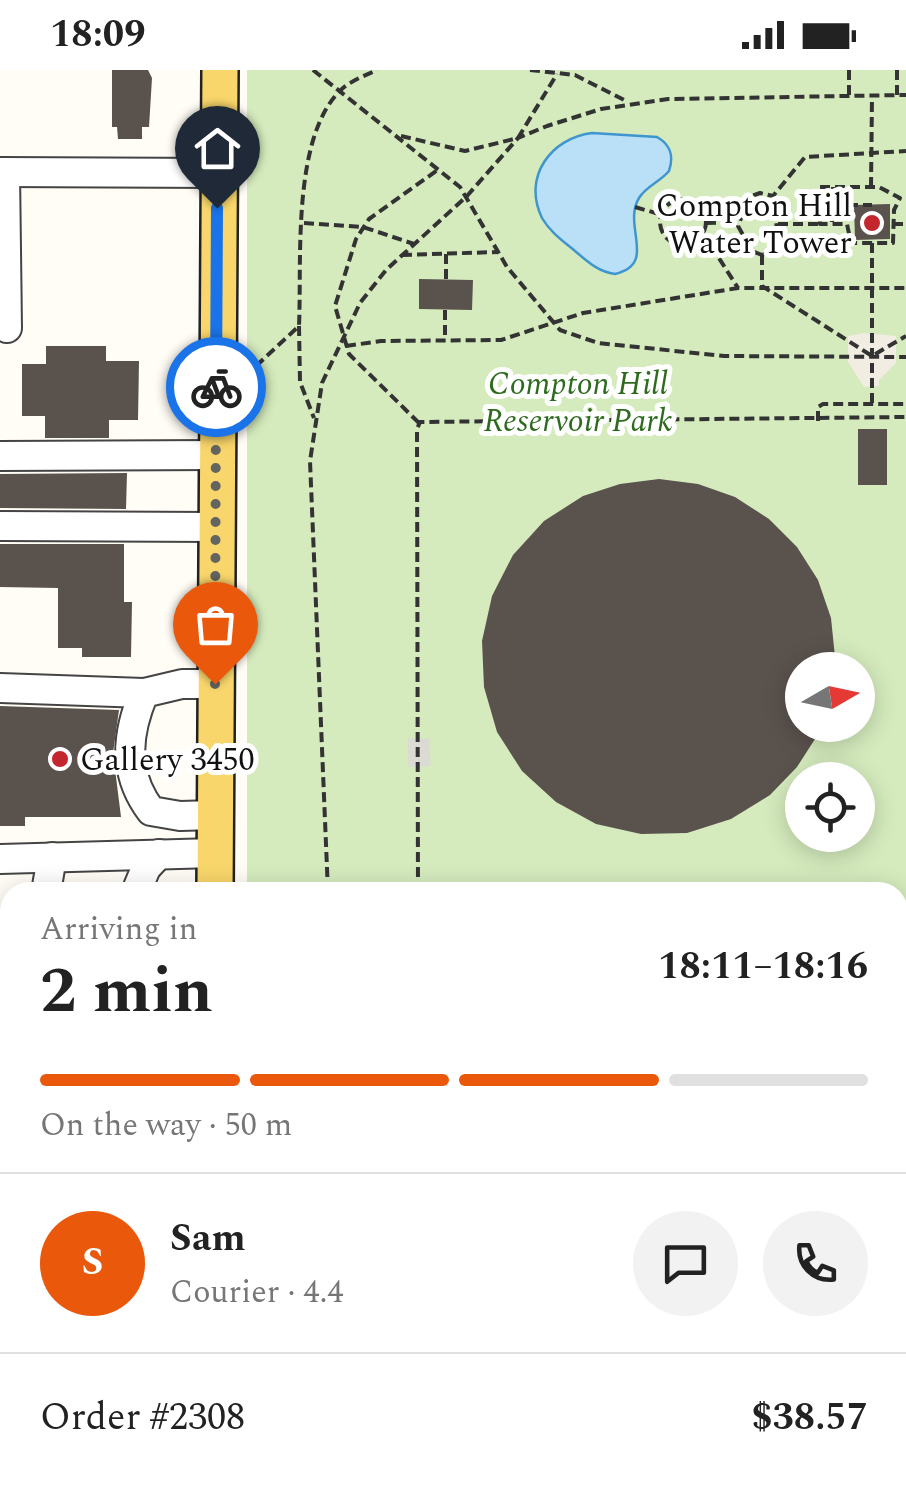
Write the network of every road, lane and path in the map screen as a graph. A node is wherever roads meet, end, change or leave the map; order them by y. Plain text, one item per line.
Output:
1 (220, 70) edge
2 (313, 70) edge
3 (377, 70) edge
4 (530, 70) edge
5 (849, 70) edge
6 (897, 70) edge
7 (562, 73) edge
8 (340, 92) junction
9 (848, 95) junction
10 (872, 95) junction
11 (896, 95) junction
12 (906, 95) edge
13 (630, 103) junction
14 (397, 134) junction
15 (518, 138) junction
16 (906, 150) edge
17 (872, 151) junction
18 (439, 169) junction
19 (2, 172) edge
20 (218, 173) junction
21 (833, 186) junction
22 (872, 187) junction
23 (467, 196) junction
24 (774, 196) junction
25 (872, 205) dead end
26 (832, 206) junction
27 (635, 207) dead end
28 (662, 215) junction
29 (738, 222) junction
30 (304, 223) junction
31 (706, 223) junction
32 (778, 224) junction
33 (820, 224) junction
34 (832, 224) junction
35 (893, 224) junction
36 (906, 224) edge
37 (363, 227) junction
38 (703, 233) junction
39 (872, 243) junction
40 (414, 244) junction
41 (498, 252) junction
42 (446, 254) junction
43 (762, 255) junction
44 (402, 256) junction
45 (446, 280) dead end
46 (762, 286) junction
47 (738, 288) junction
48 (871, 288) junction
49 (906, 288) edge
50 (445, 310) dead end
51 (548, 320) junction
52 (299, 326) junction
53 (7, 328) dead end
54 (342, 336) junction
55 (906, 336) edge
56 (446, 341) junction
57 (346, 346) junction
58 (872, 356) junction
59 (906, 357) edge
60 (256, 366) dead end
61 (872, 404) junction
62 (906, 404) edge
63 (906, 417) edge
64 (314, 418) junction
65 (818, 421) junction
66 (419, 423) junction
67 (215, 455) junction
68 (0, 456) edge
69 (0, 526) edge
70 (215, 527) junction
71 (215, 684) junction
72 (0, 688) edge
73 (144, 693) junction
74 (215, 815) junction
75 (215, 852) junction
76 (159, 854) junction
77 (52, 857) junction
78 (0, 859) edge
79 (48, 882) edge
80 (140, 882) edge
81 (215, 882) edge
82 (328, 882) edge
83 (418, 882) edge

1 - 20 main road
2 - 8 path
3 - 8 path
4 - 7 path
5 - 9 path
6 - 11 path
7 - 13 path
7 - 15 path
8 - 14 path
8 - 30 path
9 - 10 path
9 - 13 path
10 - 11 path
10 - 17 path
11 - 12 path
13 - 15 path
14 - 15 path
14 - 18 path
15 - 23 path
16 - 17 path
17 - 22 path
17 - 24 path
18 - 23 path
18 - 37 path
19 - 20 street
19 - 53 street
20 - 67 main road
21 - 22 path
21 - 26 path
21 - 33 path
22 - 35 path
23 - 40 path
23 - 41 path
24 - 29 path
24 - 32 path
25 - 26 path
26 - 34 path
27 - 28 path
28 - 31 path
28 - 38 path
29 - 31 path
29 - 43 path
30 - 37 path
30 - 52 path
31 - 38 path
32 - 33 path
32 - 43 path
33 - 34 path
34 - 39 path
35 - 36 path
35 - 39 path
37 - 40 path
37 - 54 path
38 - 47 path
39 - 48 path
40 - 44 path
41 - 42 path
41 - 51 path
42 - 44 path
42 - 45 path
43 - 46 path
44 - 54 path
46 - 47 path
46 - 48 path
46 - 58 path
47 - 51 path
48 - 49 path
48 - 58 path
50 - 56 path
51 - 56 path
51 - 58 path
52 - 60 path
52 - 64 path
54 - 57 path
54 - 64 path
55 - 58 path
56 - 57 path
57 - 66 path
58 - 59 path
58 - 61 path
61 - 62 path
61 - 65 path
63 - 65 path
64 - 82 path
65 - 66 path
66 - 83 path
67 - 68 street
67 - 70 main road
69 - 70 street
70 - 71 main road
71 - 73 street
71 - 74 main road
72 - 73 street
73 - 74 street
74 - 75 main road
75 - 76 street
75 - 81 main road
76 - 77 street
76 - 80 street
77 - 78 street
77 - 79 street

